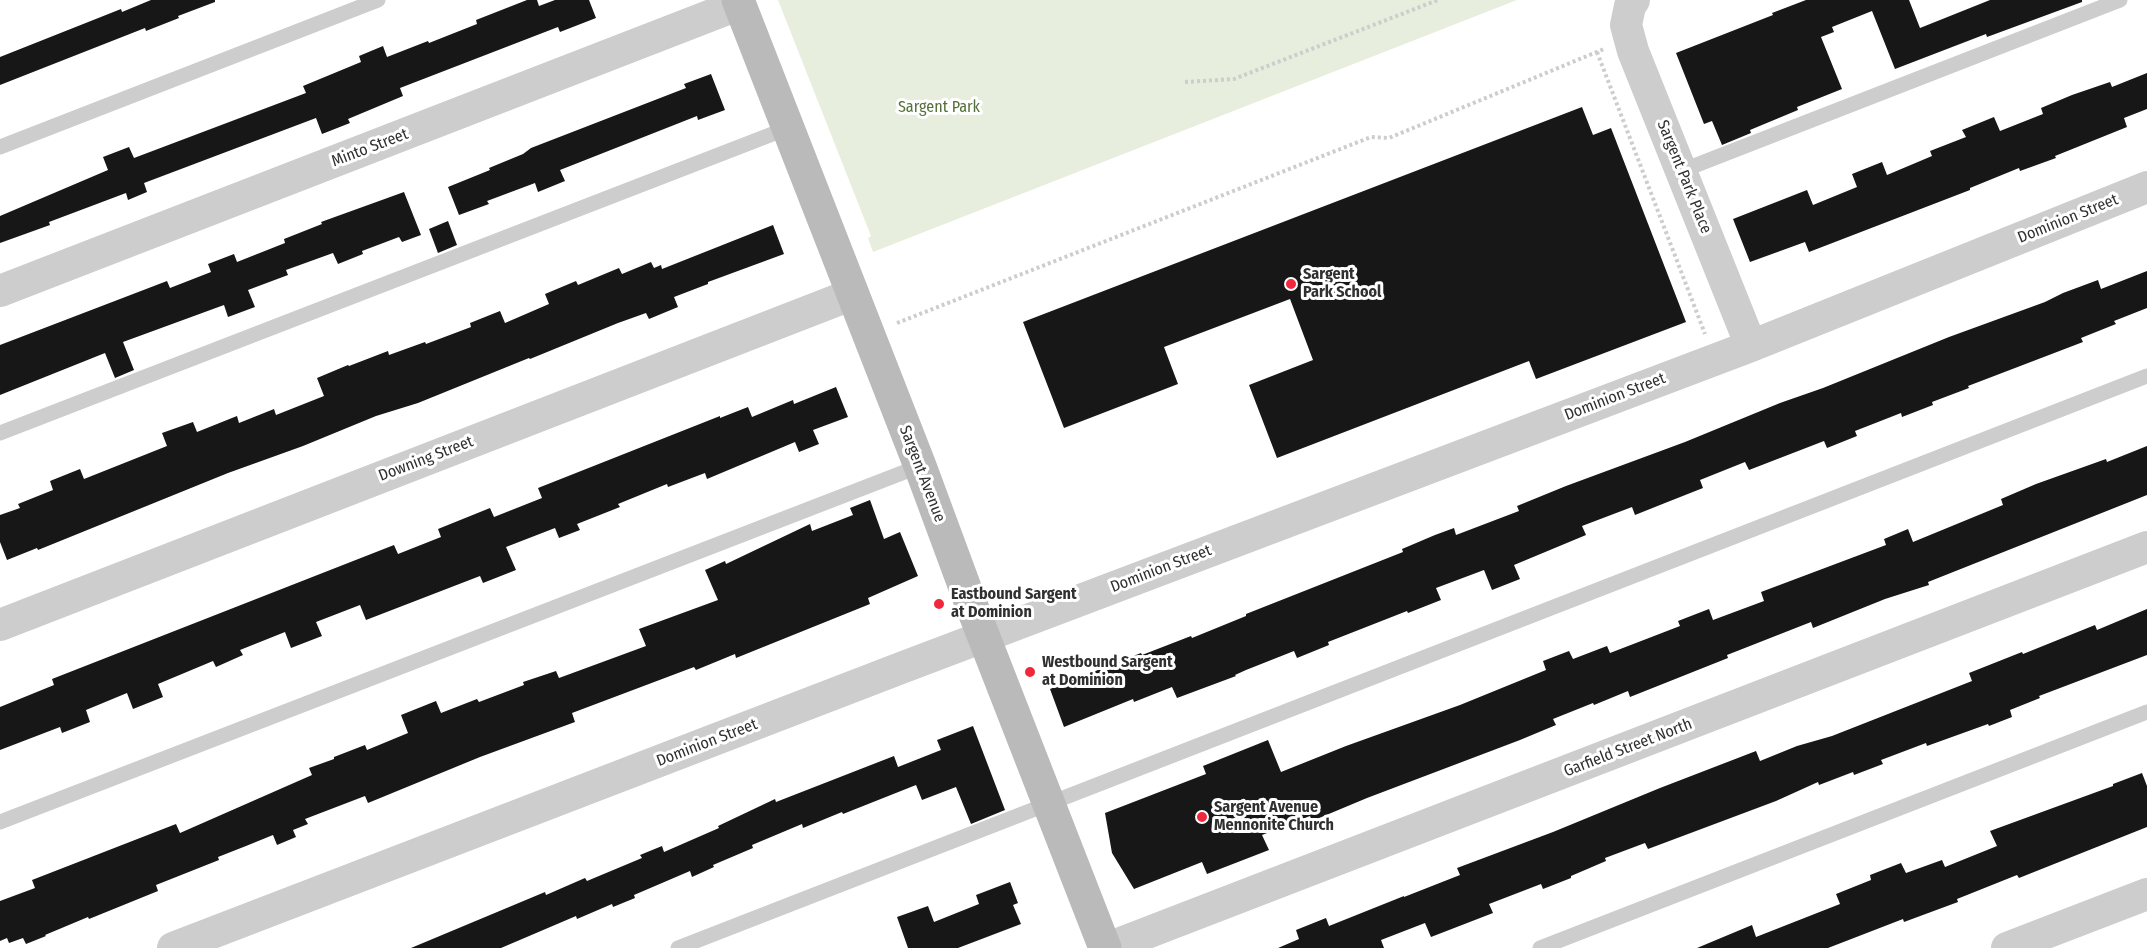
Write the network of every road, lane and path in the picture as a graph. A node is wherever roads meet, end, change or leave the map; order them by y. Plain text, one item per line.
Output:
1 (378, 0) edge
2 (1438, 0) edge
3 (2120, 0) edge
4 (739, 2) edge
5 (1632, 3) edge
6 (1185, 82) dead end
7 (788, 128) junction
8 (0, 147) edge
9 (1681, 171) junction
10 (2147, 187) edge
11 (0, 291) edge
12 (853, 294) junction
13 (896, 323) dead end
14 (1750, 346) junction
15 (1716, 359) junction
16 (2147, 376) edge
17 (0, 434) edge
18 (920, 466) junction
19 (2147, 547) edge
20 (0, 625) edge
21 (984, 636) junction
22 (2147, 712) edge
23 (1049, 802) junction
24 (0, 822) edge
25 (2147, 894) edge
26 (173, 948) edge
27 (678, 948) edge
28 (1107, 948) edge
29 (1540, 948) edge
30 (2007, 948) edge

1 - 8 lane
2 - 6 path
3 - 9 lane
4 - 7 main road, Sargent Avenue
4 - 11 street, Minto Street
5 - 9 street, Sargent Park Place
7 - 12 main road, Sargent Avenue
7 - 17 lane
9 - 14 street, Sargent Park Place
10 - 14 street, Dominion Street
12 - 18 main road, Sargent Avenue
12 - 20 street, Downing Street
13 - 15 path
14 - 15 street, Dominion Street
15 - 21 street, Dominion Street
16 - 23 lane
18 - 21 main road, Sargent Avenue
18 - 24 lane
19 - 28 street, Garfield Street North
21 - 23 main road, Sargent Avenue
21 - 26 street, Dominion Street
22 - 29 lane
23 - 27 lane
23 - 28 main road, Sargent Avenue
25 - 30 street

